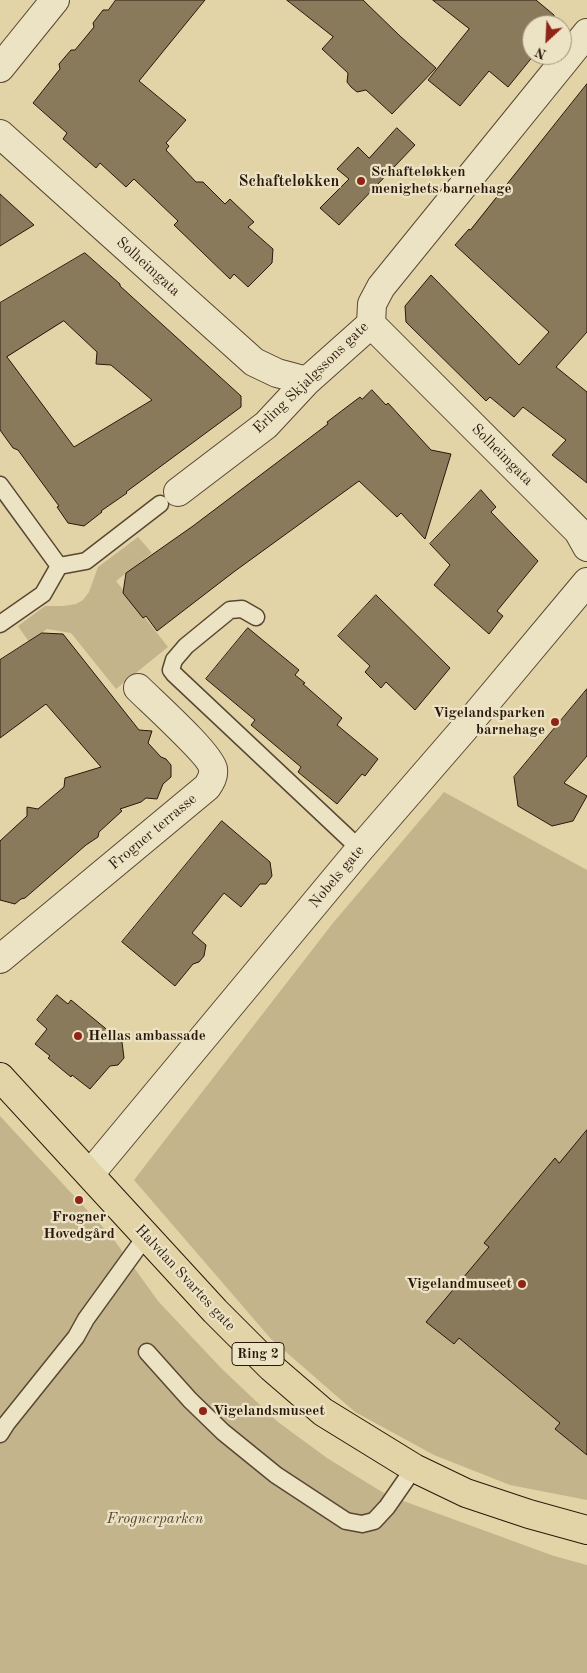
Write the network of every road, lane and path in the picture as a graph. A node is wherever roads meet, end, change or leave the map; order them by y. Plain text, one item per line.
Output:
1 (55, 0) edge
2 (587, 33) edge
3 (0, 68) edge
4 (0, 134) edge
5 (371, 324) junction
6 (307, 381) junction
7 (0, 485) edge
8 (169, 498) joint
9 (587, 547) edge
10 (59, 566) junction
11 (587, 582) edge
12 (256, 618) dead end
13 (0, 624) edge
14 (138, 688) dead end
15 (360, 849) junction
16 (0, 960) edge
17 (0, 1077) edge
18 (90, 1174) junction
19 (146, 1236) junction
20 (147, 1352) dead end
21 (0, 1434) edge
22 (414, 1468) junction
23 (587, 1530) edge

1 - 3 street
2 - 5 street, Erling Skjalgssons gate
4 - 6 street, Solheimgata
5 - 6 street, Erling Skjalgssons gate
5 - 9 street, Solheimgata
6 - 8 street, Erling Skjalgssons gate
7 - 10 lane
8 - 10 lane
10 - 13 lane
11 - 15 street, Nobels gate
12 - 15 lane
14 - 16 street, Frogner terrasse
15 - 18 street, Nobels gate
17 - 18 main road, Halvdan Svartes gate / Ring 2
18 - 19 main road, Halvdan Svartes gate / Ring 2
19 - 21 lane
19 - 22 main road, Halvdan Svartes gate / Ring 2
20 - 22 lane
22 - 23 main road, Halvdan Svartes gate / Ring 2

